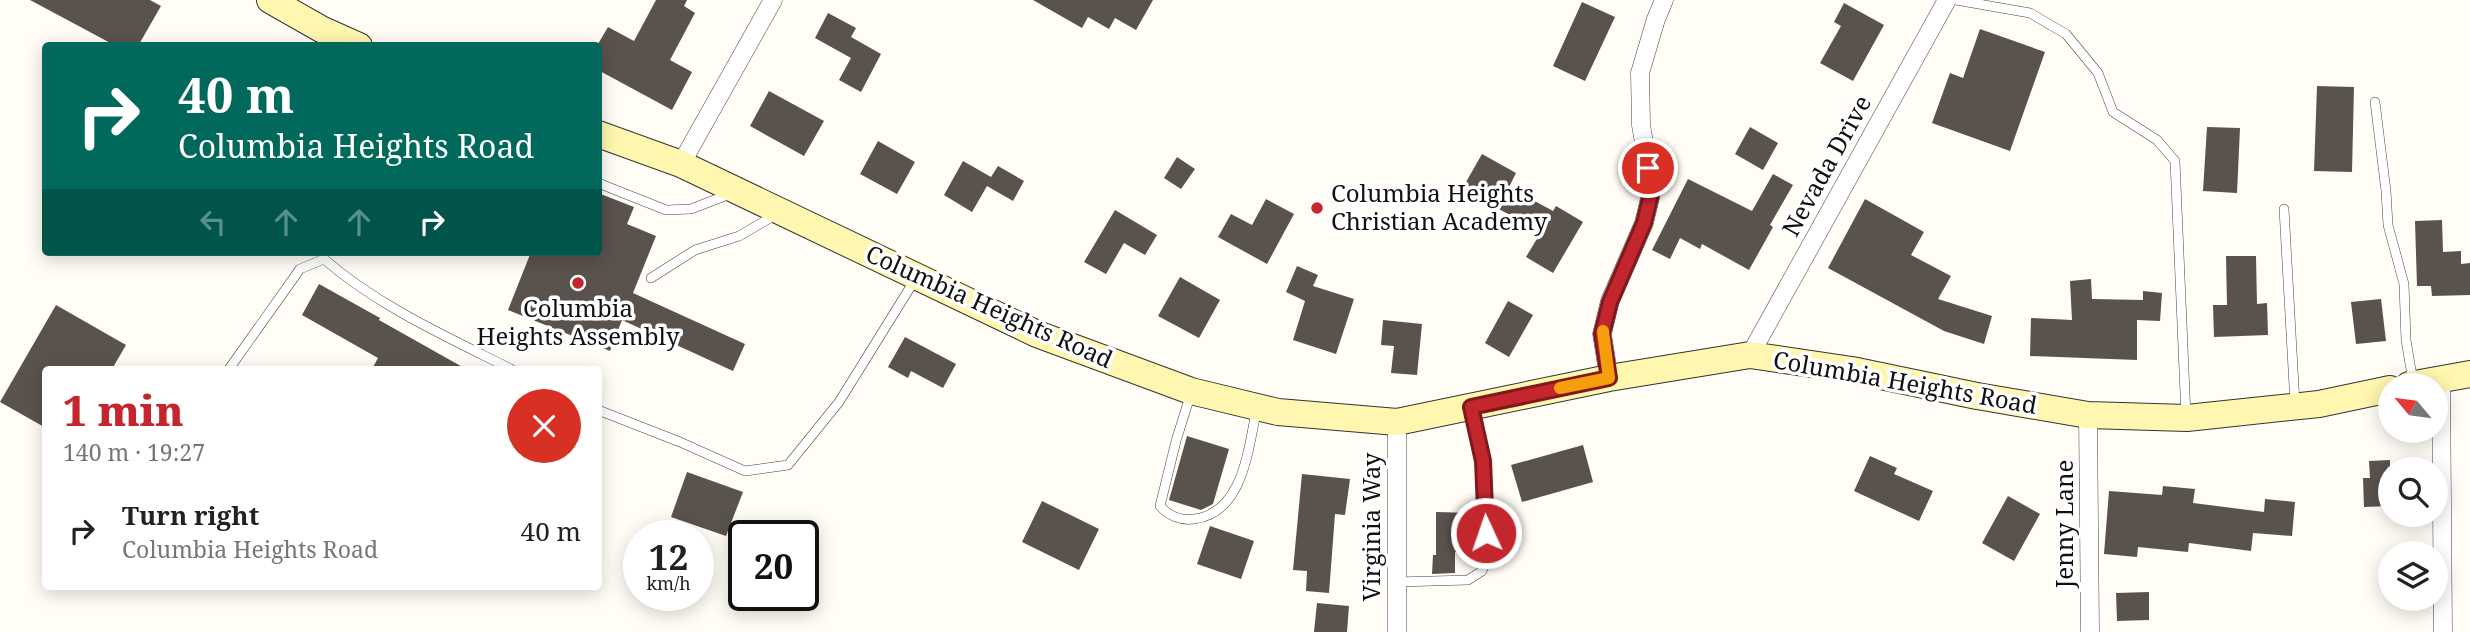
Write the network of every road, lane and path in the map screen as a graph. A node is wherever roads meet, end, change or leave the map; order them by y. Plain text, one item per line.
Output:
1 (270, 0) edge
2 (773, 0) edge
3 (1664, 0) edge
4 (1947, 0) edge
5 (1956, 0) edge
6 (350, 42) edge
7 (2375, 102) dead end
8 (602, 135) edge
9 (681, 164) junction
10 (602, 185) edge
11 (738, 191) junction
12 (2284, 209) dead end
13 (781, 212) junction
14 (324, 256) edge
15 (917, 277) junction
16 (651, 278) dead end
17 (1750, 355) junction
18 (231, 366) edge
19 (504, 366) edge
20 (2410, 373) edge
21 (2470, 374) edge
22 (1609, 378) junction
23 (2448, 378) edge
24 (1191, 391) junction
25 (2378, 392) edge
26 (2295, 406) junction
27 (1257, 407) junction
28 (1471, 407) junction
29 (602, 412) edge
30 (2088, 415) junction
31 (2187, 418) junction
32 (1396, 422) junction
33 (2442, 443) edge
34 (1397, 582) junction
35 (1397, 632) edge
36 (2090, 632) edge
37 (2443, 632) edge

1 - 6 street
2 - 9 street
3 - 22 street
4 - 17 street, Nevada Drive
5 - 31 lane
7 - 20 lane
8 - 9 street, Columbia Heights Road
9 - 11 street, Columbia Heights Road
10 - 11 lane
11 - 13 street, Columbia Heights Road
12 - 26 lane
13 - 15 street, Columbia Heights Road
13 - 16 lane
14 - 18 lane
14 - 19 lane
15 - 24 street, Columbia Heights Road
15 - 29 lane
17 - 22 street, Columbia Heights Road
17 - 30 street, Columbia Heights Road
21 - 23 street
22 - 28 street, Columbia Heights Road
24 - 27 street, Columbia Heights Road
24 - 27 lane
25 - 26 street, Columbia Heights Road
26 - 31 street, Columbia Heights Road
27 - 32 street, Columbia Heights Road
28 - 32 street, Columbia Heights Road
28 - 34 lane
30 - 31 street, Columbia Heights Road
30 - 36 street, Jenny Lane
32 - 34 street, Virginia Way
33 - 37 street
34 - 35 street, Virginia Way

